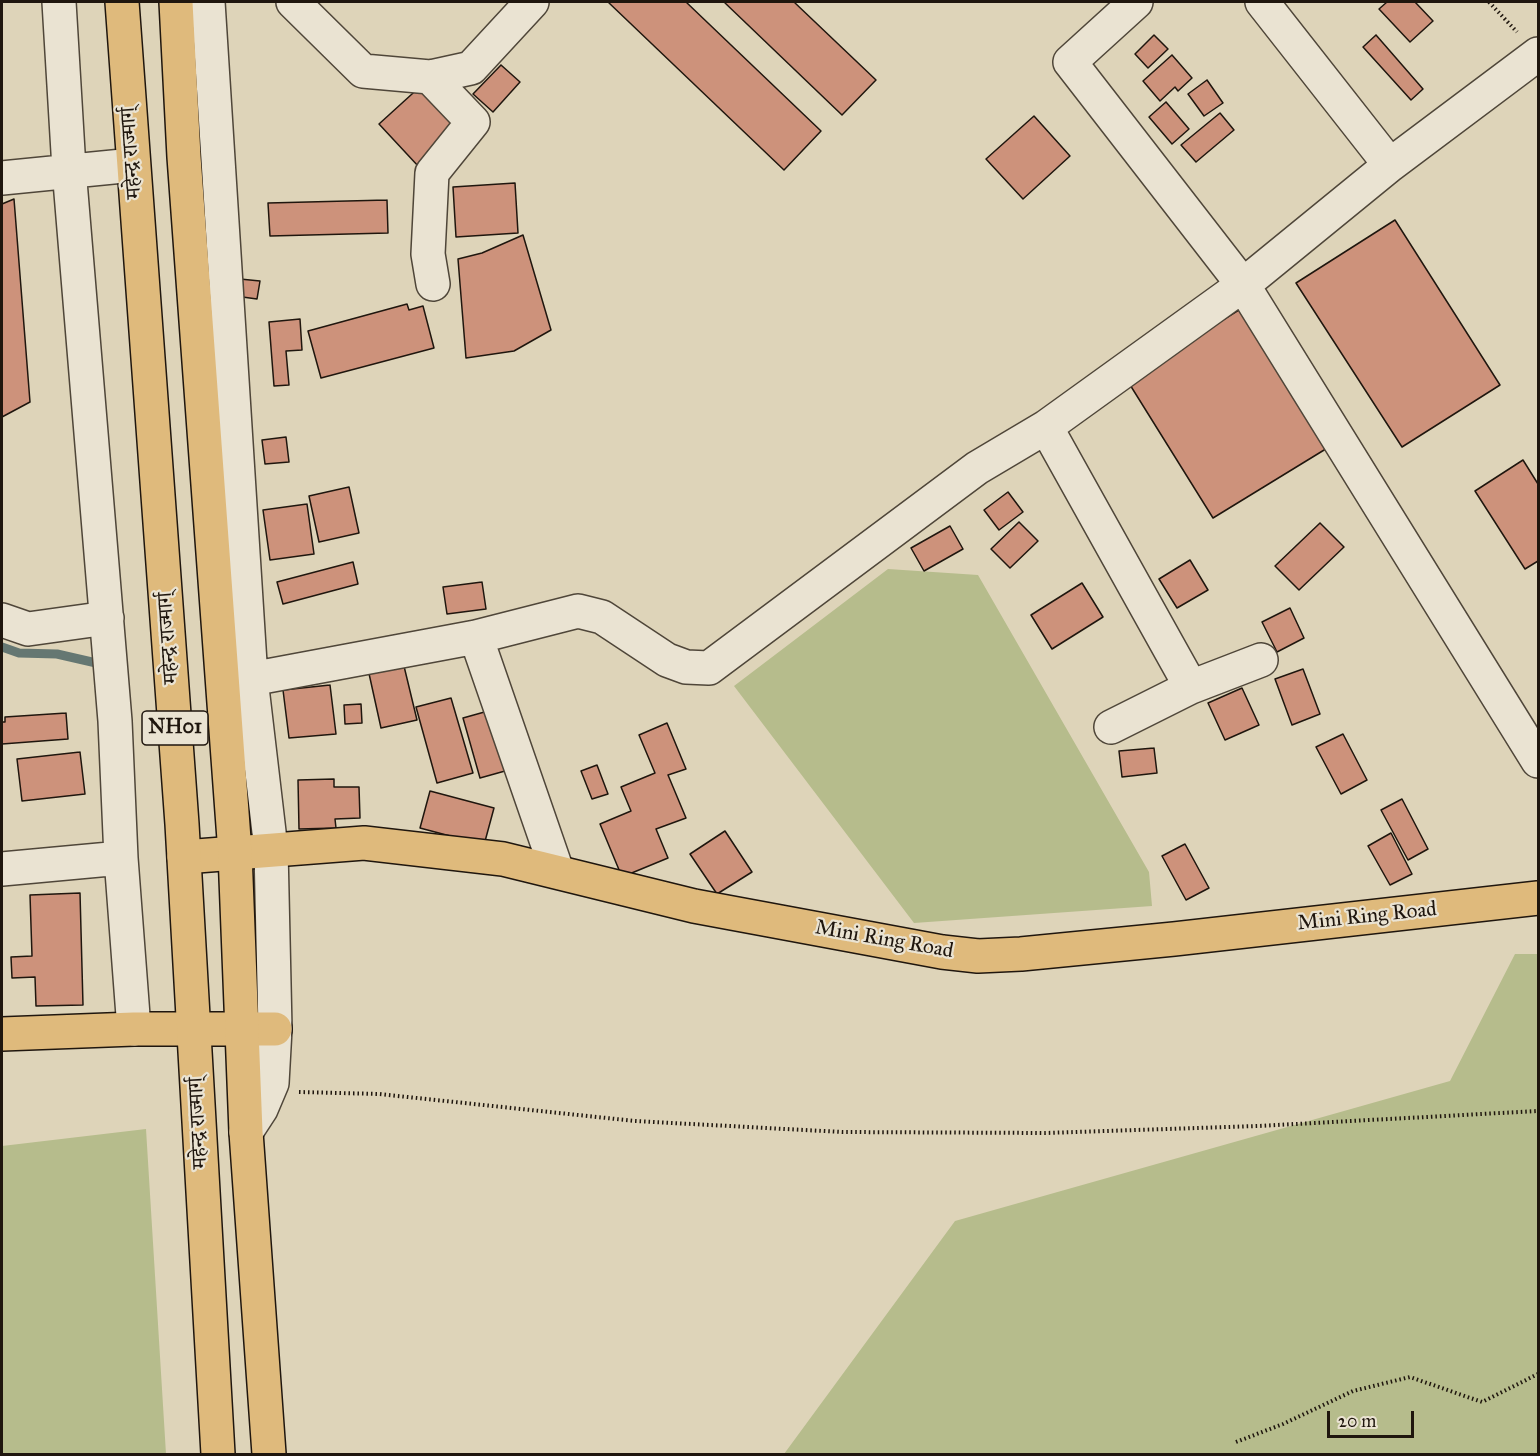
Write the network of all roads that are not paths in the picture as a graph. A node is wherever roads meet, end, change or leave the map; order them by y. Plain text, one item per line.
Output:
1 (59, 2) edge
2 (122, 2) edge
3 (176, 2) edge
4 (208, 2) edge
5 (293, 2) edge
6 (532, 2) edge
7 (1136, 2) edge
8 (1262, 2) edge
9 (1538, 55) edge
10 (430, 77) junction
11 (133, 165) junction
12 (1390, 165) junction
13 (69, 169) junction
14 (2, 178) edge
15 (433, 284) dead end
16 (1243, 285) junction
17 (1046, 427) junction
18 (2, 620) edge
19 (107, 623) junction
20 (476, 637) junction
21 (1261, 660) dead end
22 (251, 679) junction
23 (1191, 687) junction
24 (1112, 728) dead end
25 (1539, 761) edge
26 (271, 849) junction
27 (235, 853) junction
28 (184, 856) junction
29 (121, 858) junction
30 (2, 869) edge
31 (557, 872) junction
32 (1539, 898) edge
33 (134, 1029) junction
34 (275, 1029) junction
35 (241, 1030) junction
36 (193, 1031) junction
37 (2, 1034) edge
38 (246, 1132) junction
39 (218, 1455) edge
40 (269, 1455) edge

1 - 13 street
2 - 11 main road, महेन्द्र राज्मार्ग् / NH01
3 - 27 main road, NH01
4 - 22 street
5 - 10 street
6 - 10 street
7 - 16 street
8 - 12 street
9 - 12 street
10 - 15 street
11 - 13 street
11 - 28 main road, महेन्द्र राज्मार्ग् / NH01
12 - 16 street
13 - 14 street
13 - 19 street
16 - 17 street
16 - 25 street
17 - 20 street
17 - 23 street
18 - 19 street
19 - 29 street
20 - 22 street
20 - 31 street
21 - 23 street
22 - 26 street
23 - 24 street
26 - 27 main road, Mini Ring Road
26 - 31 main road, Mini Ring Road
26 - 34 street
27 - 28 main road, Mini Ring Road
27 - 35 main road, NH01
28 - 36 main road, महेन्द्र राज्मार्ग् / NH01
29 - 30 street
29 - 33 street
31 - 32 main road, Mini Ring Road
33 - 36 main road
33 - 37 main road
34 - 35 main road
34 - 38 street
35 - 36 main road
35 - 38 main road, NH01
36 - 39 main road, महेन्द्र राज्मार्ग् / NH01
38 - 40 main road, NH01

